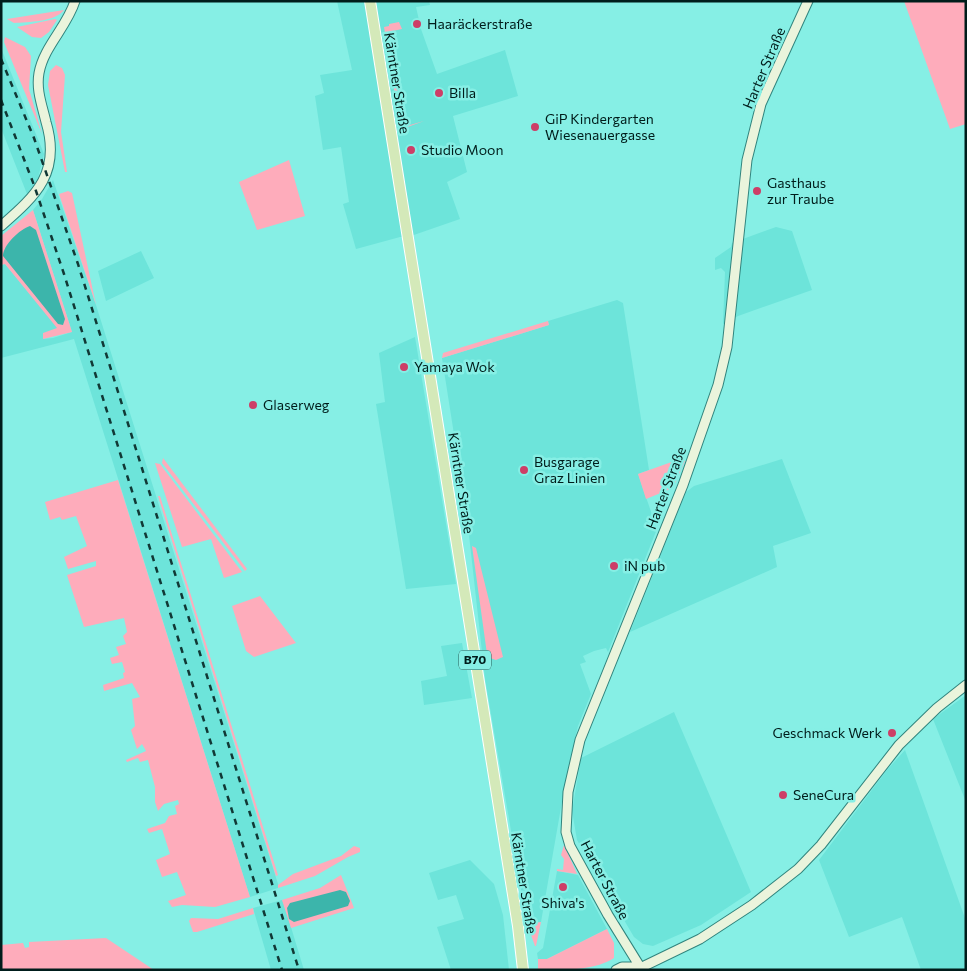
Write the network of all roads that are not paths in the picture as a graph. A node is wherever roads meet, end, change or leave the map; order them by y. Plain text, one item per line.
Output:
1 (76, 1) edge
2 (370, 1) edge
3 (808, 1) edge
4 (1, 226) edge
5 (966, 685) edge
6 (639, 969) edge
7 (523, 970) edge
8 (616, 970) edge

1 - 4 main road
2 - 7 main road, Kärntner Straße / B70
3 - 6 main road, Harter Straße
5 - 6 main road
6 - 8 main road

